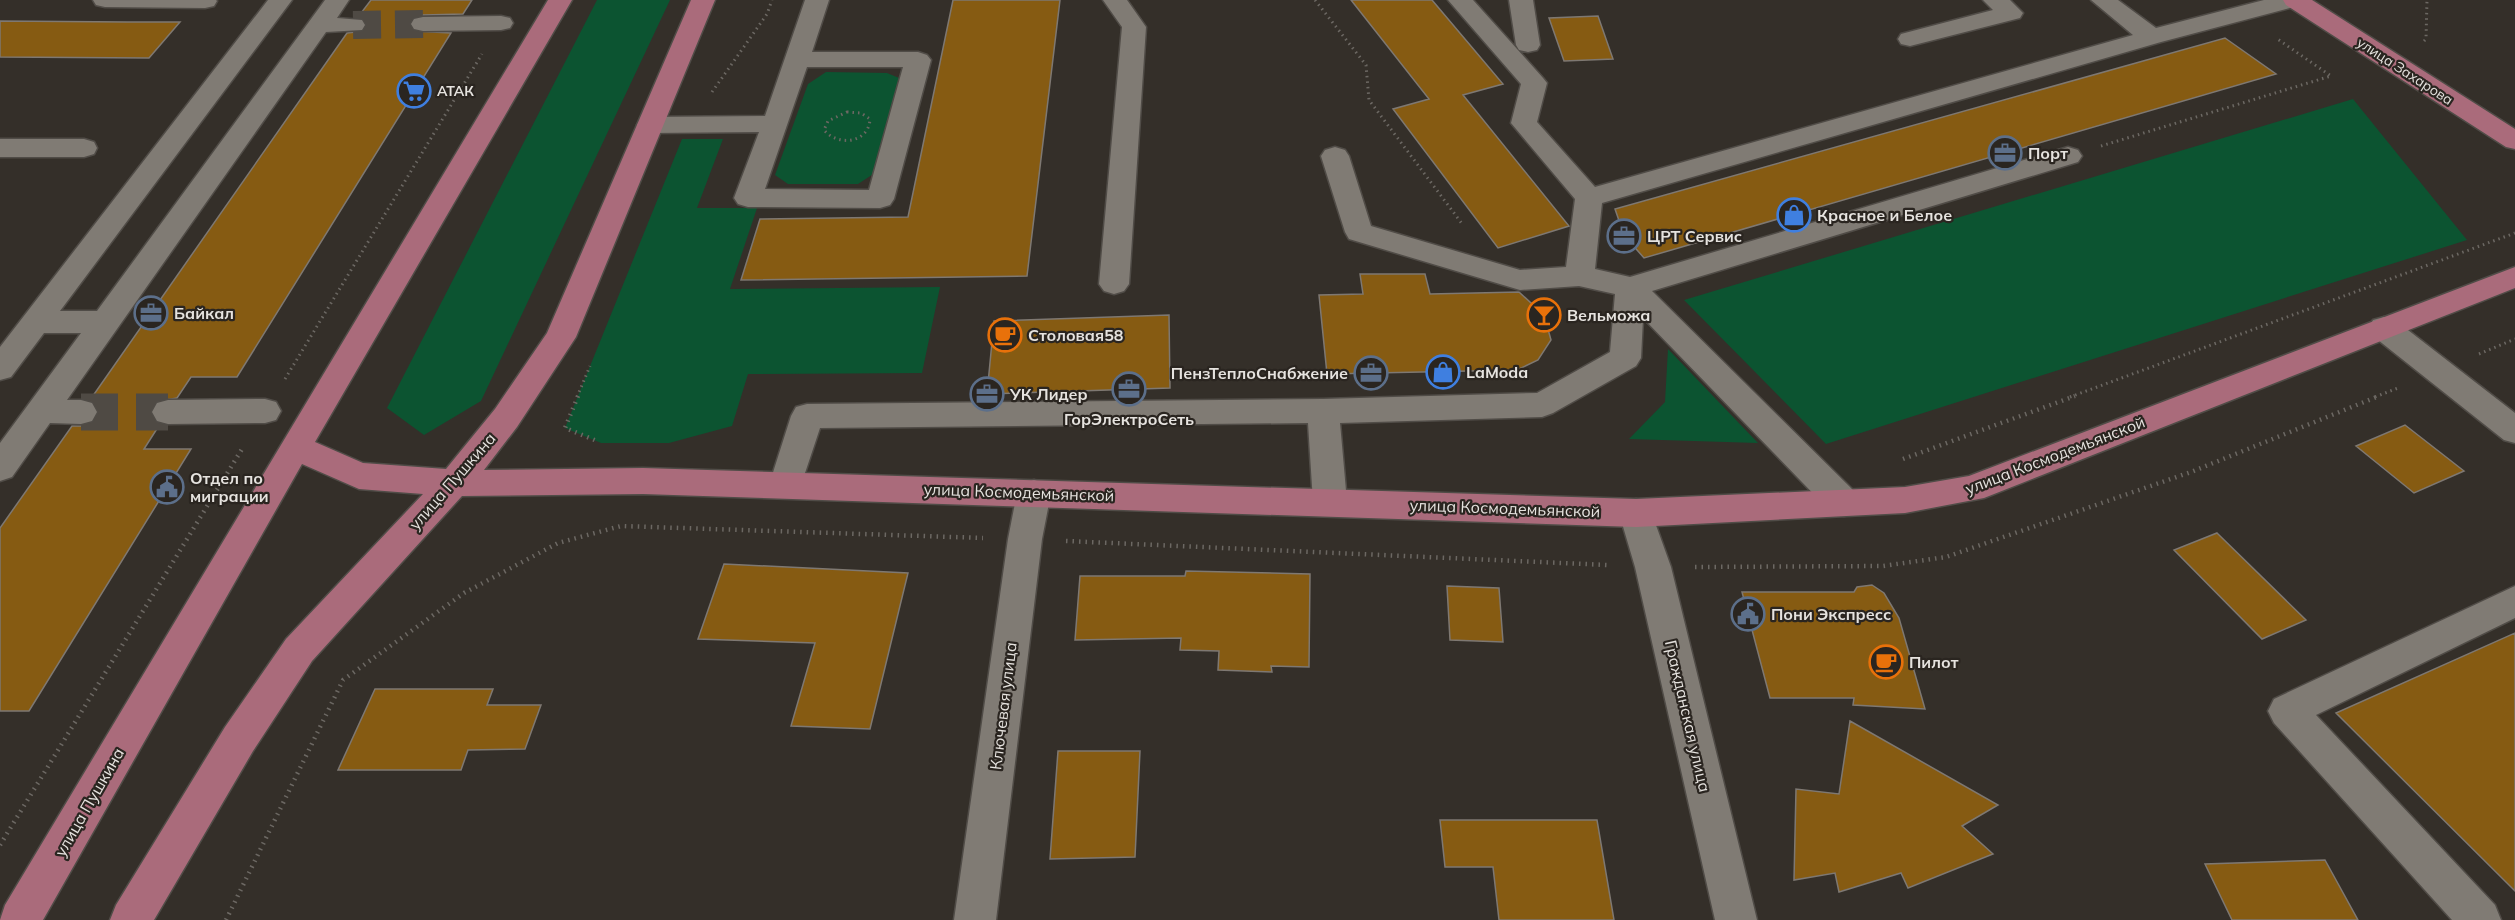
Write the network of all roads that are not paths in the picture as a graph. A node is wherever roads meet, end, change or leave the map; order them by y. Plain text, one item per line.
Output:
1 (105, 0) edge
2 (280, 0) edge
3 (337, 0) edge
4 (560, 0) edge
5 (703, 0) edge
6 (817, 0) edge
7 (1115, 0) edge
8 (1460, 0) edge
9 (1521, 0) edge
10 (1995, 0) edge
11 (2103, 0) edge
12 (2294, 0) edge
13 (205, 1) edge
14 (501, 23) dead end
15 (423, 24) tunnel mouth
16 (319, 25) junction
17 (353, 25) tunnel mouth
18 (2152, 37) junction
19 (1910, 39) dead end
20 (1528, 45) dead end
21 (797, 59) junction
22 (775, 124) junction
23 (650, 125) junction
24 (2515, 141) edge
25 (0, 148) edge
26 (84, 148) dead end
27 (1335, 156) dead end
28 (2068, 156) road end
29 (1589, 198) junction
30 (1579, 276) junction
31 (2515, 277) edge
32 (1114, 284) dead end
33 (1630, 287) junction
34 (35, 322) junction
35 (105, 322) junction
36 (2384, 328) junction
37 (0, 369) edge
38 (40, 411) junction
39 (265, 411) dead end
40 (1323, 411) junction
41 (81, 412) tunnel mouth
42 (168, 412) tunnel mouth
43 (2515, 431) edge
44 (295, 447) junction
45 (0, 468) edge
46 (454, 483) junction
47 (786, 485) junction
48 (1034, 493) junction
49 (1330, 502) junction
50 (1844, 503) junction
51 (1636, 513) junction
52 (2515, 601) edge
53 (20, 920) edge
54 (131, 920) edge
55 (975, 920) edge
56 (1736, 920) edge
57 (2480, 920) edge

1 - 13 street
2 - 34 street
3 - 16 street
4 - 44 main road, улица Пушкина
5 - 23 main road, улица Пушкина
6 - 21 street
7 - 32 street
8 - 29 street
9 - 20 street
10 - 19 street
11 - 18 street
12 - 18 street
12 - 24 main road, улица Захарова
14 - 15 street
16 - 17 street
16 - 35 street
18 - 29 street
21 - 22 street
21 - 22 street
22 - 23 street
23 - 46 main road, улица Пушкина
25 - 26 street
27 - 30 street
28 - 33 street
29 - 30 street
30 - 33 street
31 - 36 main road, улица Космодемьянской
33 - 40 street
33 - 50 street
34 - 35 street
34 - 37 street
35 - 38 street
36 - 43 street
36 - 50 main road, улица Космодемьянской
38 - 41 street
38 - 45 street
39 - 42 street
40 - 47 street
40 - 49 street
44 - 46 main road, улица Космодемьянской
44 - 53 main road, улица Пушкина
46 - 47 main road, улица Космодемьянской
46 - 54 main road, улица Пушкина
47 - 48 main road, улица Космодемьянской
48 - 49 main road, улица Космодемьянской
48 - 55 street, Ключевая улица
49 - 51 main road, улица Космодемьянской
50 - 51 main road, улица Космодемьянской
51 - 56 street, Гражданская улица
52 - 57 street

